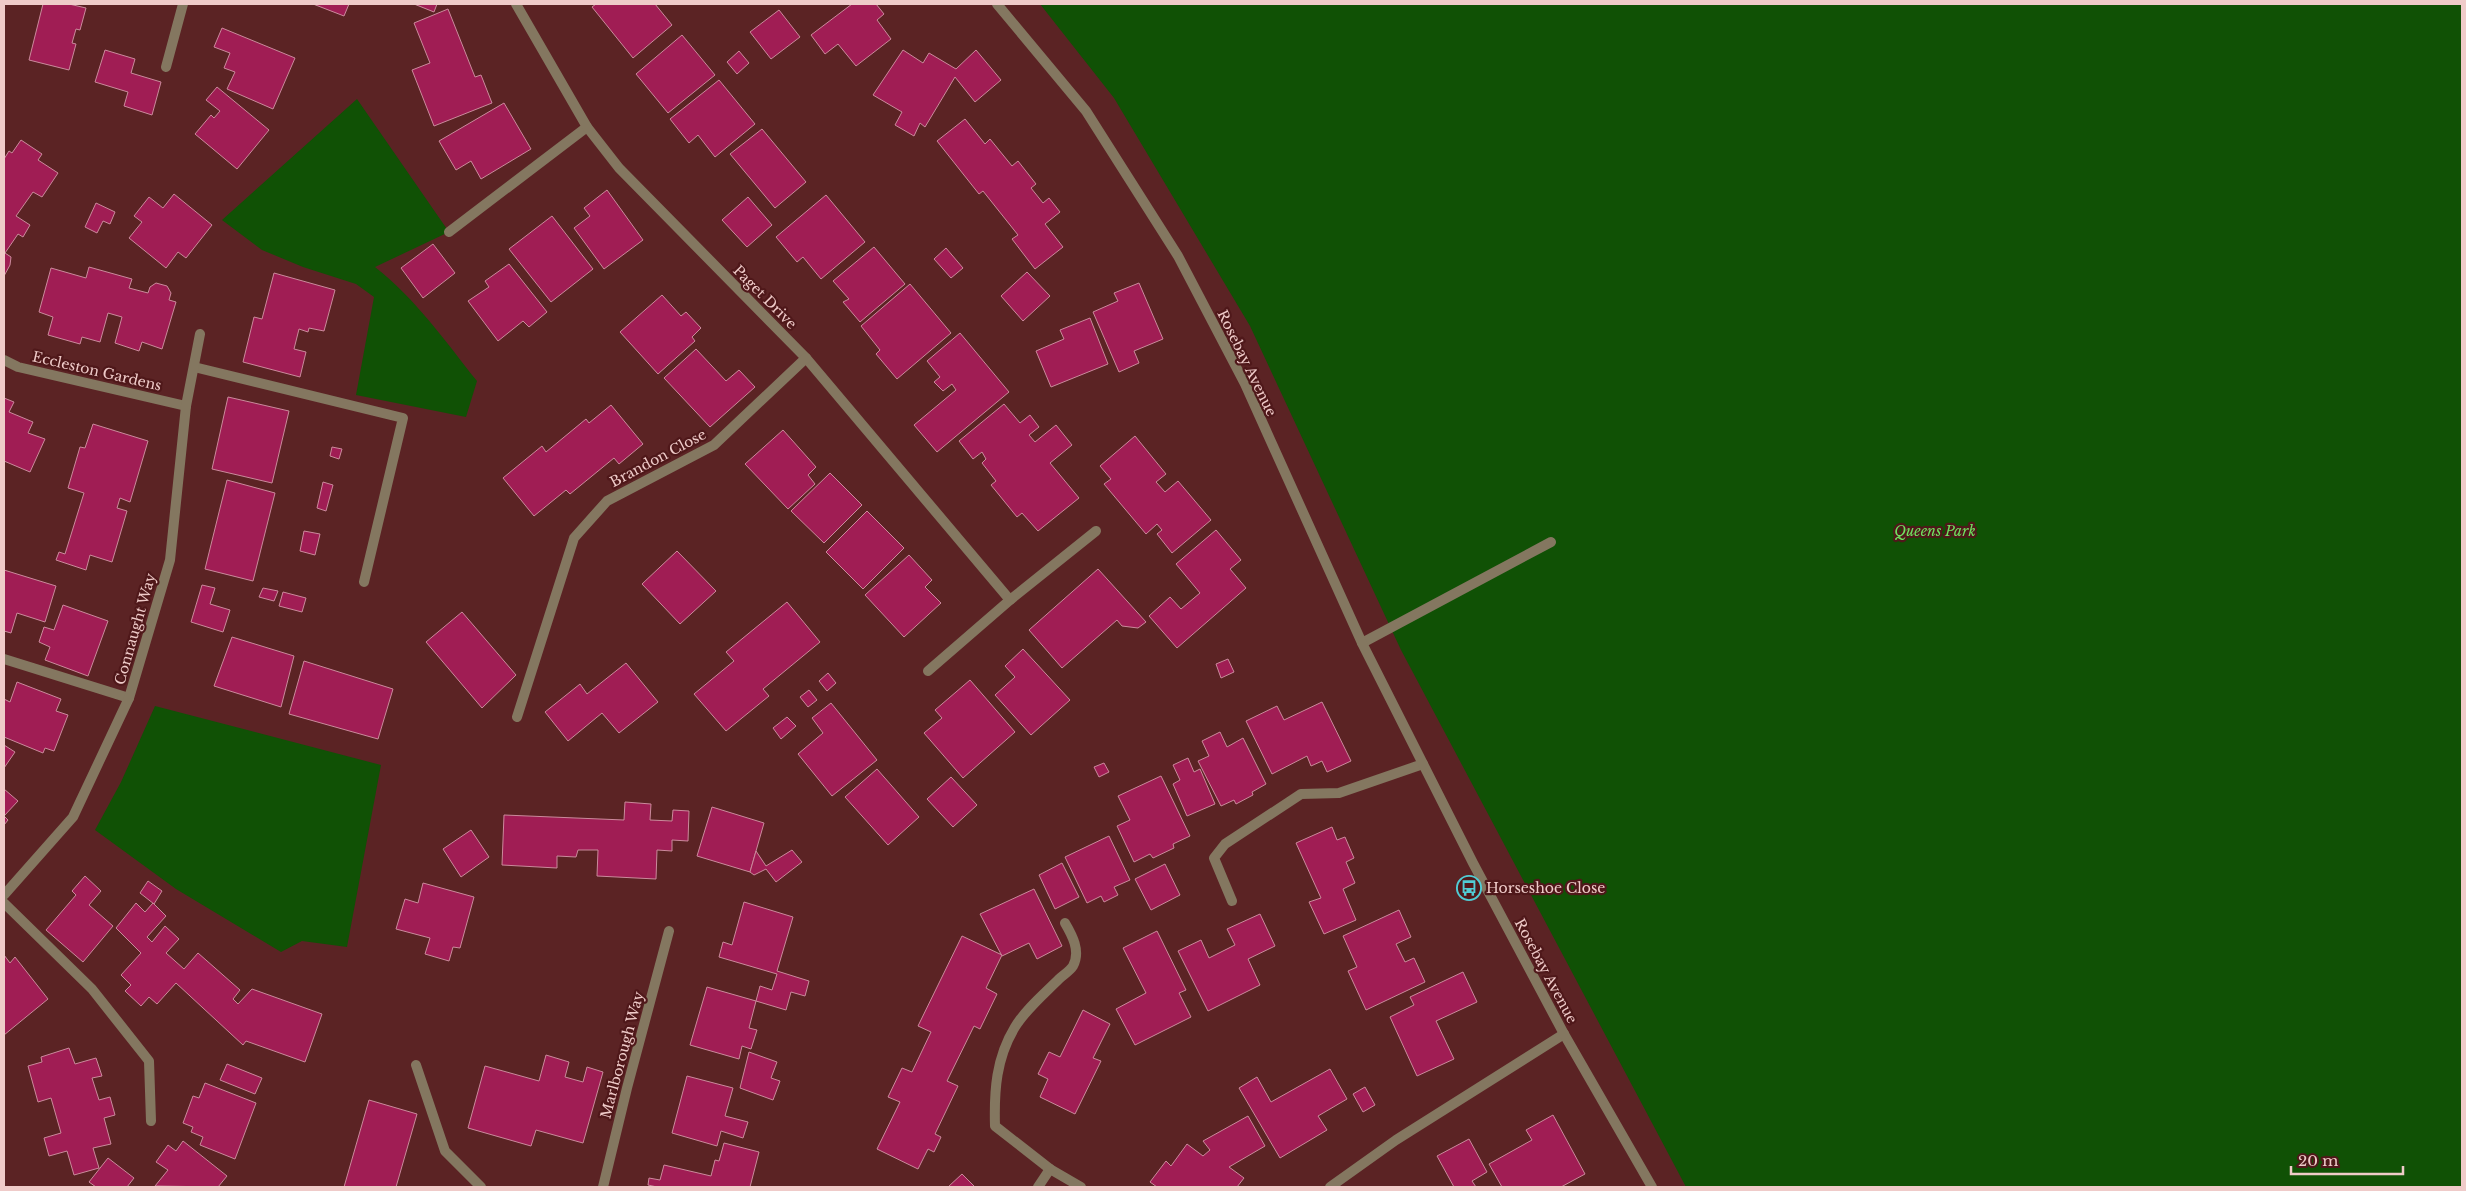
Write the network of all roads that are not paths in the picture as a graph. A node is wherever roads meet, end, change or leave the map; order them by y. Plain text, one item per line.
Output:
1 (183, 4) edge
2 (516, 4) edge
3 (997, 4) edge
4 (166, 67) dead end
5 (587, 127) junction
6 (449, 232) dead end
7 (200, 334) dead end
8 (806, 358) junction
9 (4, 360) edge
10 (194, 367) junction
11 (186, 406) junction
12 (1096, 530) dead end
13 (1551, 542) dead end
14 (364, 582) dead end
15 (1010, 600) junction
16 (1362, 643) junction
17 (4, 659) edge
18 (928, 671) dead end
19 (129, 698) junction
20 (517, 716) dead end
21 (1423, 764) junction
22 (4, 895) edge
23 (1232, 901) dead end
24 (4, 903) edge
25 (1065, 923) dead end
26 (669, 931) dead end
27 (1564, 1034) junction
28 (416, 1065) dead end
29 (151, 1121) dead end
30 (1050, 1169) junction
31 (481, 1187) edge
32 (603, 1187) edge
33 (1038, 1187) edge
34 (1082, 1187) edge
35 (1330, 1187) edge
36 (1652, 1187) edge

1 - 4 street
2 - 5 street, Paget Drive
3 - 16 street, Rosebay Avenue
5 - 6 street
5 - 8 street, Paget Drive
7 - 10 street, Connaught Way
8 - 15 street, Paget Drive
8 - 20 street, Brandon Close
9 - 11 street, Eccleston Gardens
10 - 11 street, Connaught Way
10 - 14 street
11 - 19 street, Connaught Way
12 - 15 street
13 - 16 street
15 - 18 street
16 - 21 street, Rosebay Avenue
17 - 19 street
19 - 22 street, Connaught Way
21 - 23 street
21 - 27 street, Rosebay Avenue
24 - 29 street
25 - 30 street
26 - 32 street, Marlborough Way
27 - 35 street
27 - 36 street, Rosebay Avenue
28 - 31 street
30 - 33 street
30 - 34 street

